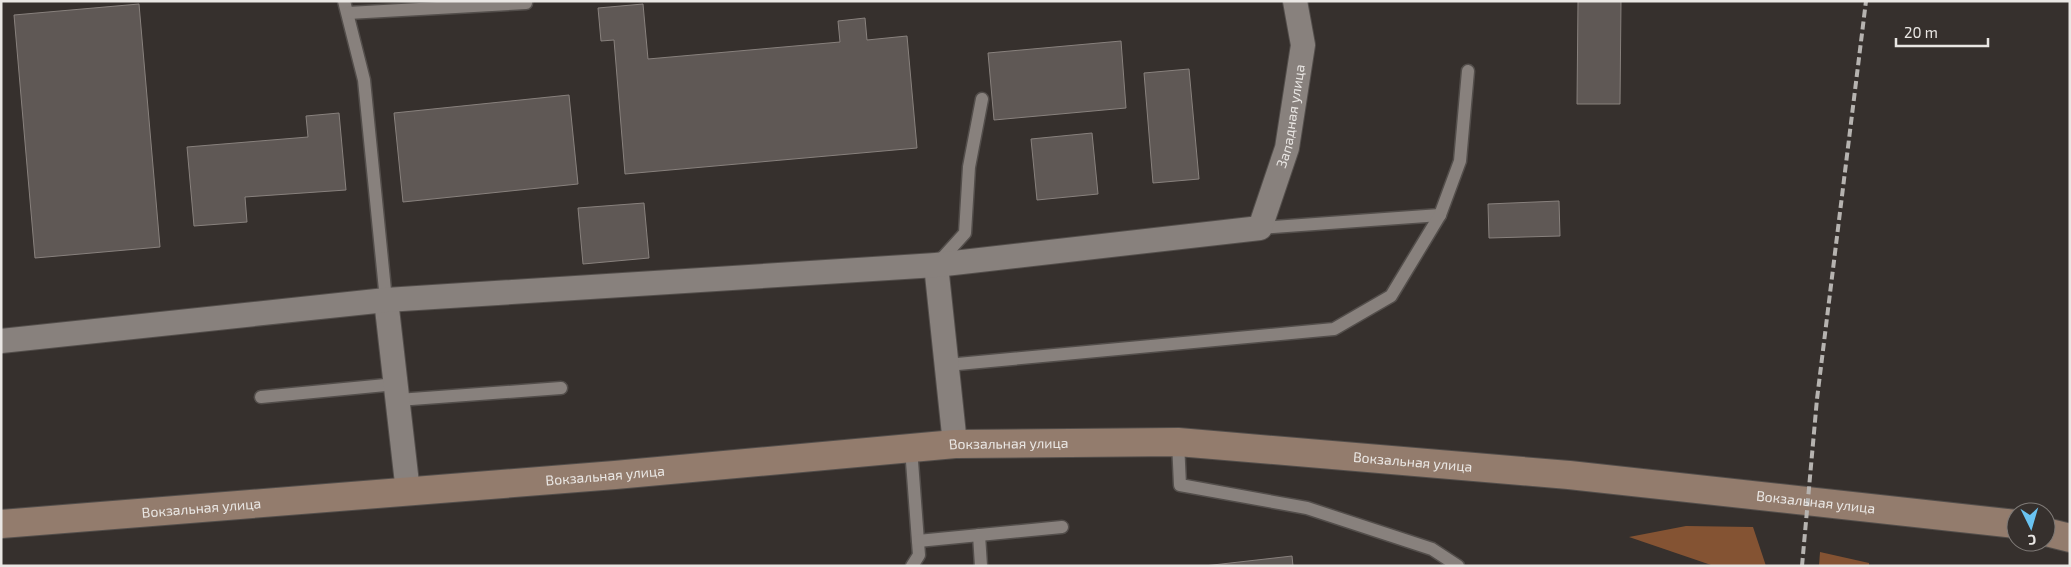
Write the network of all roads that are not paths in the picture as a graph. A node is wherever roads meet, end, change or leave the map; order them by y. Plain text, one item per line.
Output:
1 (1295, 1) edge
2 (526, 3) dead end
3 (346, 7) edge
4 (1468, 71) dead end
5 (982, 99) dead end
6 (1440, 216) junction
7 (1260, 228) junction
8 (936, 265) junction
9 (386, 300) junction
10 (1, 341) edge
11 (947, 365) junction
12 (562, 388) dead end
13 (397, 392) junction
14 (261, 397) dead end
15 (1178, 442) junction
16 (955, 444) junction
17 (910, 448) junction
18 (408, 492) junction
19 (2006, 523) edge
20 (1, 524) edge
21 (2056, 524) edge
22 (2070, 524) edge
23 (1062, 527) dead end
24 (2056, 534) edge
25 (979, 535) junction
26 (2070, 538) edge
27 (918, 541) junction
28 (912, 566) edge
29 (981, 566) edge
30 (1458, 566) edge

1 - 7 street, Западная улица
2 - 3 lane
3 - 9 lane
4 - 6 lane
5 - 8 lane
6 - 7 lane
6 - 11 lane
7 - 8 street
8 - 9 street
8 - 11 street
9 - 10 street
9 - 13 street
11 - 16 street
12 - 13 lane
13 - 14 lane
13 - 18 street
15 - 16 main road, Вокзальная улица
15 - 19 main road, Вокзальная улица
15 - 30 lane
16 - 17 main road, Вокзальная улица
17 - 18 main road, Вокзальная улица
17 - 27 lane
18 - 20 main road, Вокзальная улица
21 - 22 main road
23 - 25 lane
24 - 26 main road
25 - 27 lane
25 - 29 lane
27 - 28 lane

